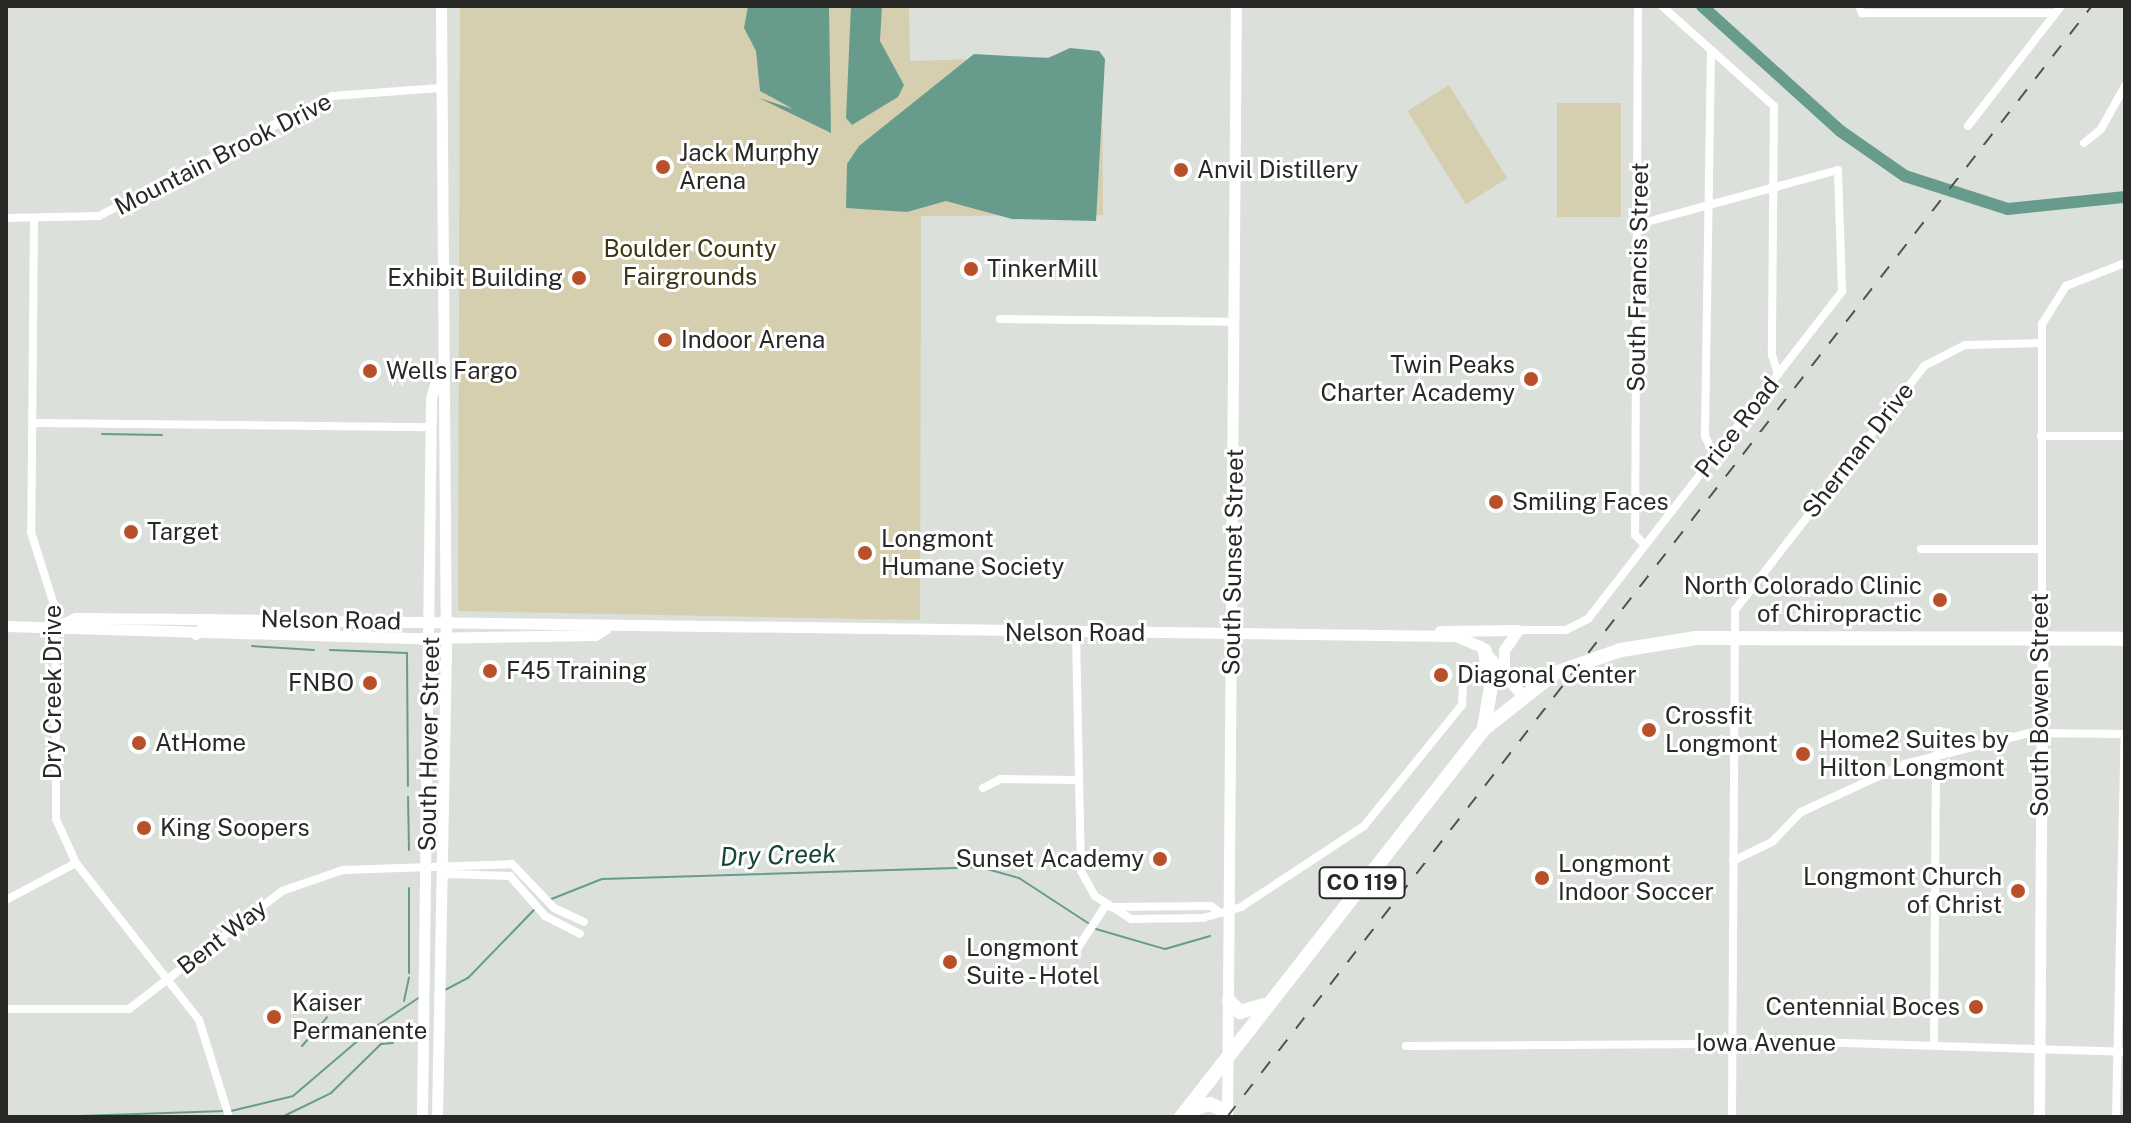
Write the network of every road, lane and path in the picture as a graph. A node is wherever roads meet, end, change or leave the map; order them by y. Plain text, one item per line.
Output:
1 (441, 6) edge
2 (1236, 6) edge
3 (1638, 6) edge
4 (1662, 6) edge
5 (1859, 6) edge
6 (1964, 10) edge
7 (2058, 10) edge
8 (1711, 50) junction
9 (2125, 86) edge
10 (440, 88) junction
11 (1968, 126) dead end
12 (2084, 143) dead end
13 (1773, 187) junction
14 (1706, 205) junction
15 (6, 218) edge
16 (34, 219) junction
17 (1639, 224) junction
18 (2125, 263) edge
19 (1000, 319) dead end
20 (1235, 322) junction
21 (2041, 343) junction
22 (439, 372) junction
23 (1778, 374) junction
24 (34, 423) junction
25 (431, 427) junction
26 (445, 427) junction
27 (2041, 436) junction
28 (2125, 436) edge
29 (1714, 455) junction
30 (1645, 545) junction
31 (1921, 549) dead end
32 (2040, 549) junction
33 (302, 620) junction
34 (431, 621) junction
35 (445, 621) junction
36 (6, 626) edge
37 (56, 627) junction
38 (605, 629) junction
39 (1518, 630) junction
40 (1076, 633) junction
41 (1232, 634) junction
42 (195, 635) junction
43 (1426, 635) junction
44 (446, 637) junction
45 (1732, 637) junction
46 (432, 638) junction
47 (2125, 639) edge
48 (2042, 640) junction
49 (1472, 641) junction
50 (1485, 651) junction
51 (1464, 669) dead end
52 (1505, 675) junction
53 (1521, 694) junction
54 (1484, 729) junction
55 (2040, 733) junction
56 (2125, 734) edge
57 (1936, 755) junction
58 (1078, 780) junction
59 (983, 788) dead end
60 (1733, 861) junction
61 (76, 863) junction
62 (427, 866) junction
63 (442, 866) junction
64 (6, 900) edge
65 (1108, 906) junction
66 (1224, 911) junction
67 (584, 922) dead end
68 (580, 934) dead end
69 (1045, 955) dead end
70 (169, 978) junction
71 (1229, 1001) junction
72 (1269, 1003) junction
73 (6, 1009) edge
74 (1732, 1043) junction
75 (1934, 1044) junction
76 (2039, 1045) junction
77 (1406, 1046) dead end
78 (2121, 1052) edge
79 (1228, 1055) junction
80 (1226, 1114) edge
81 (1182, 1115) edge
82 (229, 1116) edge
83 (422, 1117) edge
84 (437, 1117) edge
85 (1732, 1117) edge
86 (2039, 1117) edge
87 (2116, 1117) edge

1 - 10 main road, South Hover Street
2 - 20 main road, South Sunset Street
3 - 17 street, South Francis Street
4 - 8 street
5 - 6 street
6 - 7 street
7 - 11 street
8 - 13 street
8 - 14 street
9 - 12 street
10 - 16 street, Mountain Brook Drive
10 - 22 main road, South Hover Street
13 - 14 street
13 - 23 street
13 - 23 street, Price Road
14 - 17 street
14 - 29 street
15 - 16 street, Mountain Brook Drive
16 - 24 street, Dry Creek Drive
17 - 30 street, South Francis Street
18 - 21 street, South Bowen Street
19 - 20 street
20 - 41 main road, South Sunset Street
21 - 27 street, South Bowen Street
21 - 45 street, Sherman Drive
22 - 25 main road, South Hover Street
22 - 26 main road, South Hover Street
23 - 29 street, Price Road
24 - 25 street
24 - 37 street, Dry Creek Drive
25 - 26 main road
25 - 34 main road, South Hover Street
26 - 35 main road, South Hover Street
27 - 28 street
27 - 32 street, South Bowen Street
29 - 30 street, Price Road
30 - 39 street, Price Road
31 - 32 street
32 - 48 street, South Bowen Street
33 - 34 main road, Nelson Road
33 - 37 main road, Nelson Road
33 - 42 main road
34 - 35 main road, Nelson Road
34 - 46 main road, South Hover Street
35 - 38 main road, Nelson Road
35 - 44 main road, South Hover Street
36 - 37 main road, Nelson Road
37 - 42 main road, Nelson Road
37 - 61 street, Dry Creek Drive
38 - 40 main road, Nelson Road
38 - 44 main road, Nelson Road
39 - 43 main road
39 - 49 street, Price Road
39 - 52 main road
40 - 41 main road, Nelson Road
40 - 58 street
41 - 43 main road, Nelson Road
41 - 66 main road, South Sunset Street
42 - 46 main road, Nelson Road
43 - 49 main road, Nelson Road
44 - 46 main road, Nelson Road
44 - 63 main road, South Hover Street
45 - 48 highway, CO 119
45 - 53 highway, CO 119
45 - 60 street, Sherman Drive
46 - 62 main road, South Hover Street
47 - 48 highway, CO 119
48 - 55 main road, South Bowen Street
49 - 50 main road
50 - 52 main road
50 - 54 highway
51 - 66 street
52 - 53 main road
53 - 54 highway, CO 119
54 - 72 highway, CO 119
55 - 56 street
55 - 57 street
55 - 76 main road, South Bowen Street
56 - 78 street
57 - 60 street
57 - 75 street
58 - 59 street
58 - 65 street
60 - 74 street, Sherman Drive
61 - 64 street
61 - 70 street, Dry Creek Drive
62 - 63 street, Bent Way
62 - 70 street, Bent Way
62 - 83 main road, South Hover Street
63 - 67 street, Bent Way
63 - 68 street, Bent Way
63 - 84 main road, South Hover Street
65 - 66 street
65 - 69 street
66 - 71 main road, South Sunset Street
70 - 73 street, Bent Way
70 - 82 street, Dry Creek Drive
71 - 72 highway
71 - 79 main road, South Sunset Street
72 - 79 highway, CO 119
74 - 75 street, Iowa Avenue
74 - 77 street, Iowa Avenue
74 - 85 street, Sherman Drive
75 - 76 street, Iowa Avenue
76 - 78 street, Iowa Avenue
76 - 86 main road, South Bowen Street
78 - 87 street
79 - 80 main road, South Sunset Street
79 - 81 highway, CO 119
80 - 81 highway

